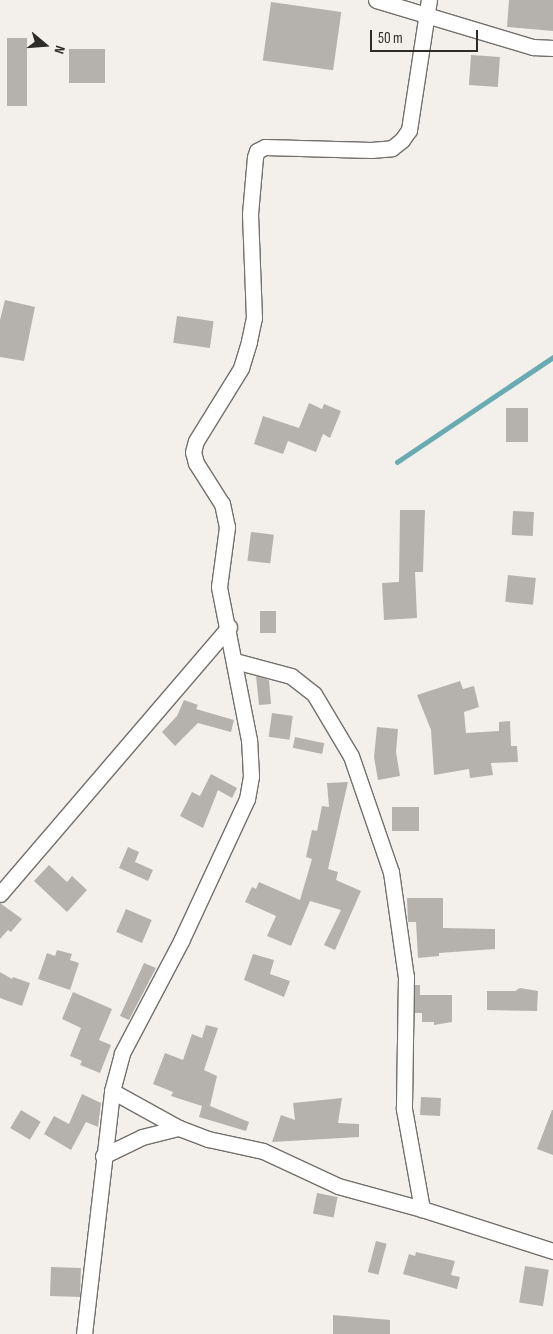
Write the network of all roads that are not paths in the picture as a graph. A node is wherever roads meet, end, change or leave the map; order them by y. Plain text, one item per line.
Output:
1 (376, 0) edge
2 (428, 6) edge
3 (553, 48) edge
4 (229, 627) junction
5 (235, 661) junction
6 (0, 894) edge
7 (112, 1091) junction
8 (178, 1128) junction
9 (103, 1156) junction
10 (422, 1209) junction
11 (553, 1251) edge
12 (84, 1334) edge

1 - 2 street
2 - 3 street
2 - 4 street
4 - 5 street
4 - 6 street
5 - 7 street
5 - 10 street
7 - 8 street
7 - 9 street
8 - 9 street
8 - 10 street
9 - 12 street
10 - 11 street

